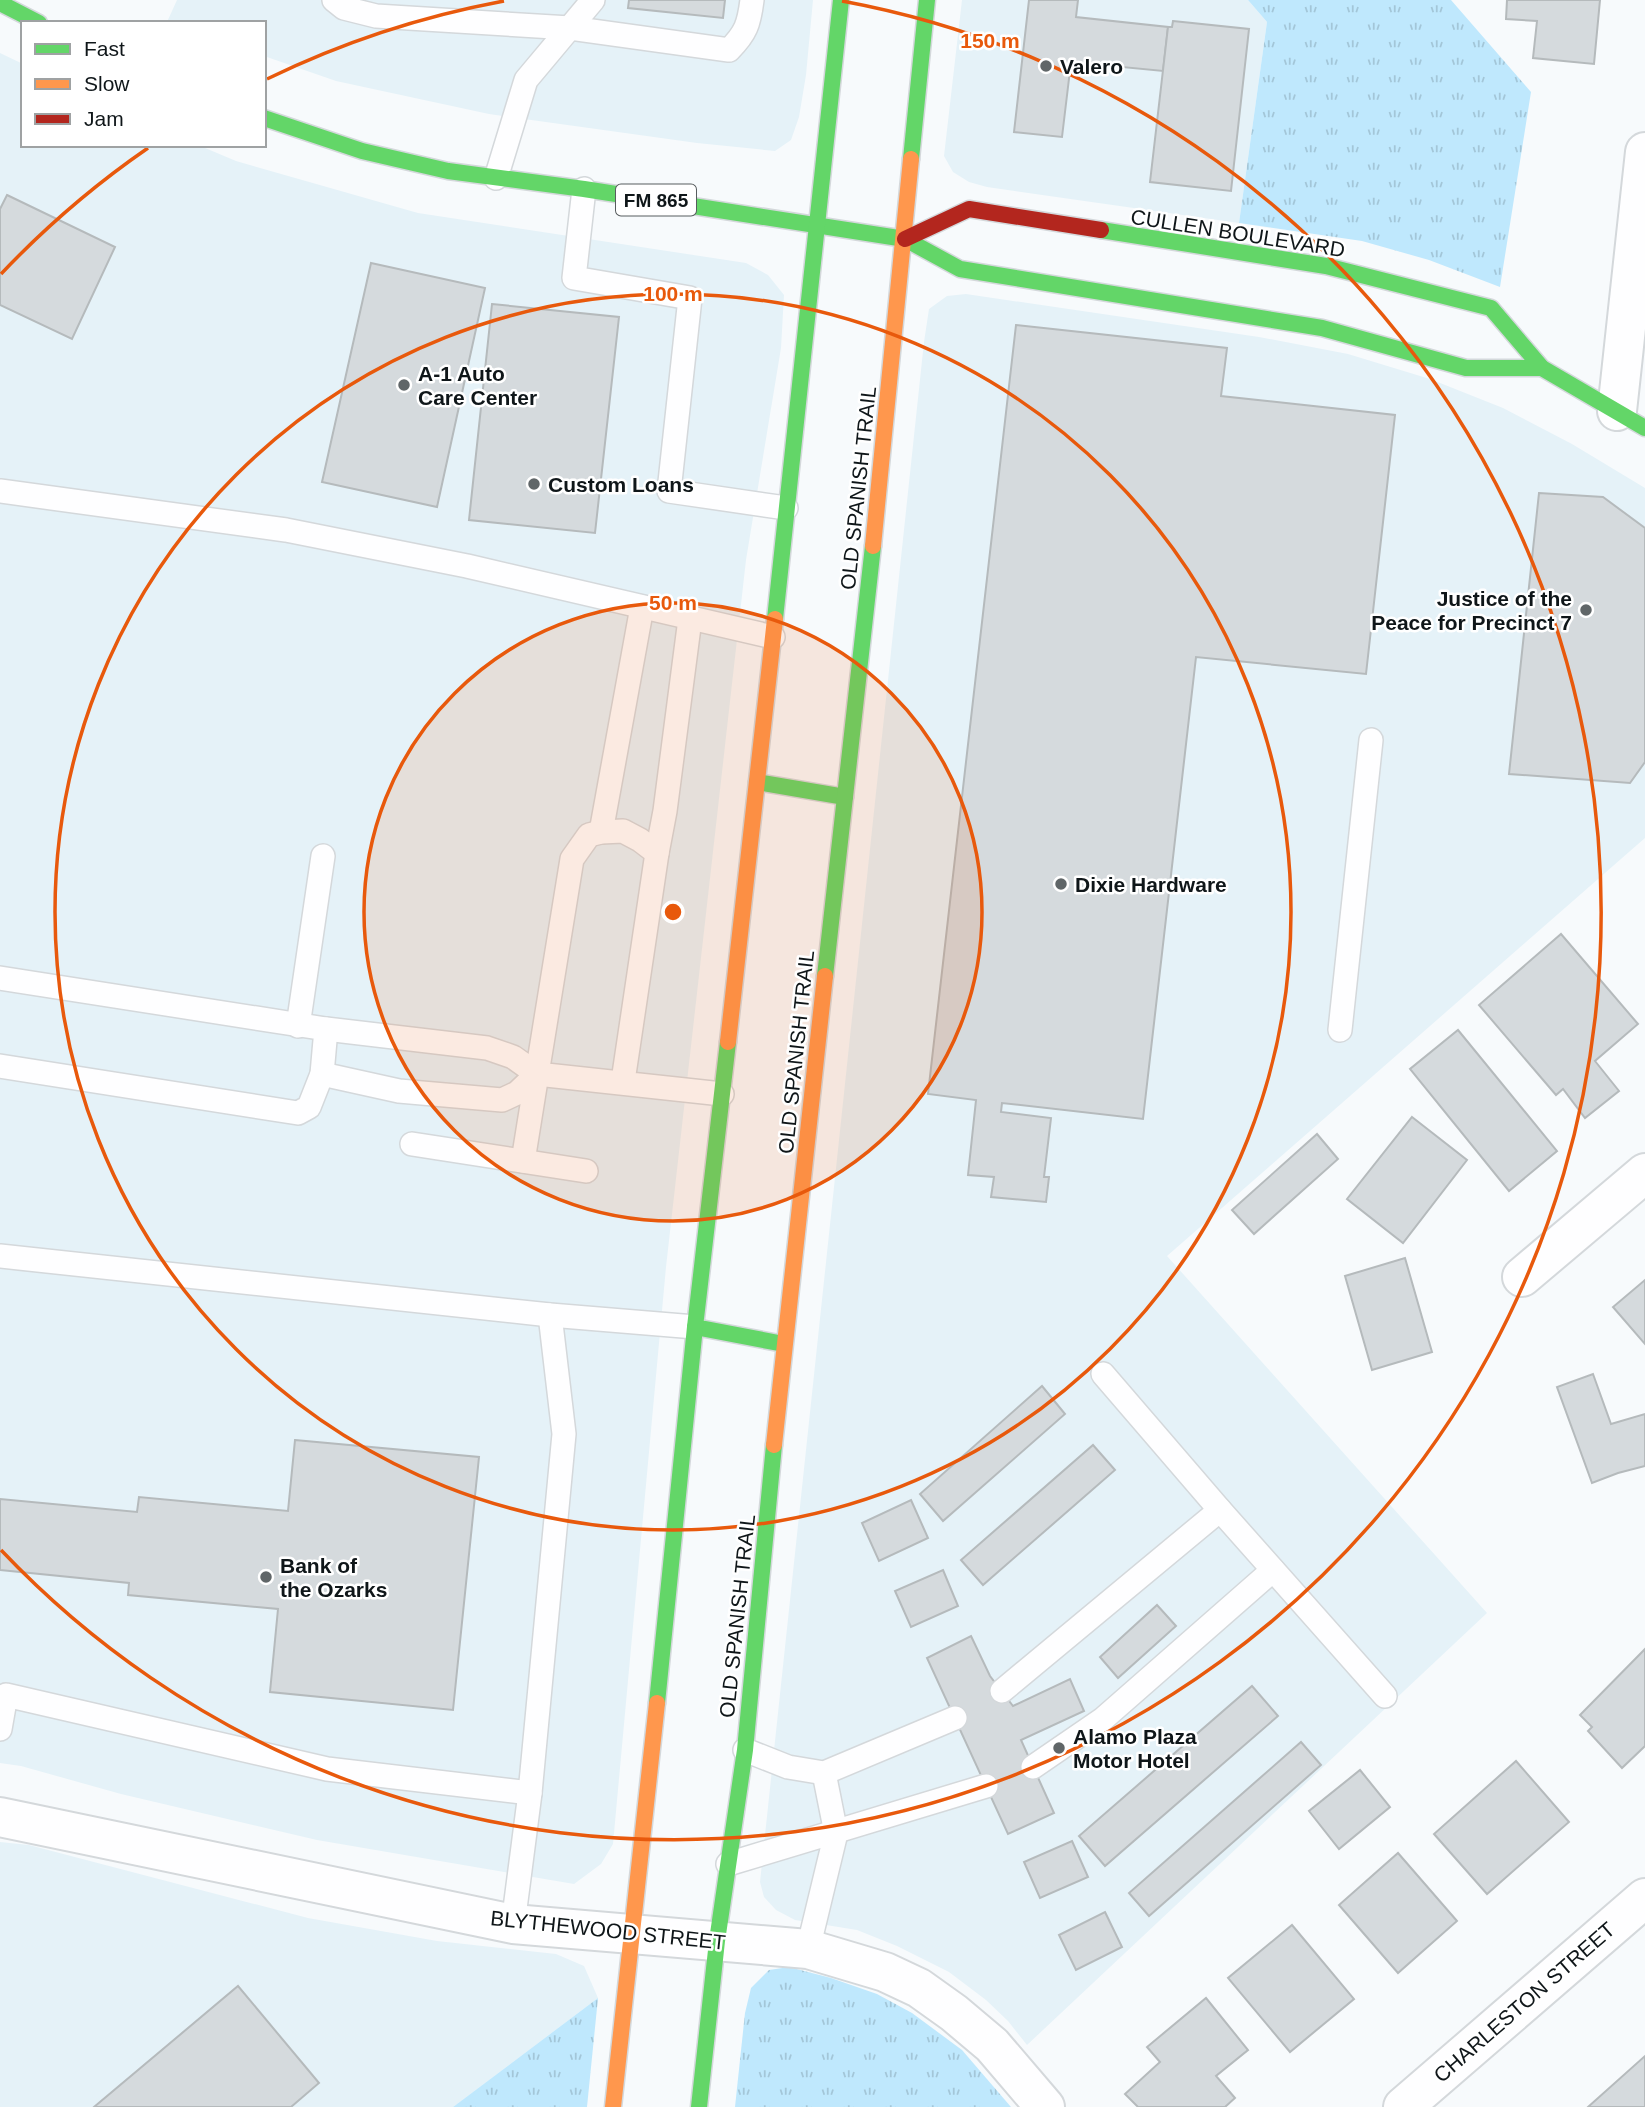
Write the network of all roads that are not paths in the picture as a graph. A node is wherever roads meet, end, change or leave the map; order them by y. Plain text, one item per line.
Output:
1 (334, 0) edge
2 (593, 0) edge
3 (752, 0) edge
4 (841, 0) edge
5 (927, 0) edge
6 (0, 3) edge
7 (35, 21) edge
8 (570, 28) junction
9 (266, 119) edge
10 (1645, 152) edge
11 (496, 178) junction
12 (584, 189) junction
13 (816, 224) junction
14 (905, 239) junction
15 (1542, 368) junction
16 (1631, 420) edge
17 (0, 491) edge
18 (786, 508) junction
19 (642, 607) junction
20 (690, 620) junction
21 (773, 637) junction
22 (1371, 740) dead end
23 (757, 782) junction
24 (845, 797) junction
25 (601, 832) junction
26 (657, 853) junction
27 (323, 856) dead end
28 (0, 978) edge
29 (298, 1026) junction
30 (326, 1028) junction
31 (1340, 1030) dead end
32 (0, 1066) edge
33 (322, 1074) junction
34 (537, 1074) junction
35 (623, 1081) junction
36 (722, 1094) junction
37 (412, 1144) dead end
38 (523, 1161) junction
39 (586, 1171) dead end
40 (1645, 1173) edge
41 (0, 1256) edge
42 (1522, 1277) dead end
43 (550, 1315) junction
44 (695, 1327) junction
45 (784, 1344) junction
46 (1104, 1374) dead end
47 (1220, 1510) junction
48 (1273, 1570) junction
49 (1002, 1691) dead end
50 (1385, 1696) dead end
51 (955, 1718) dead end
52 (0, 1729) edge
53 (745, 1750) junction
54 (1032, 1767) dead end
55 (824, 1773) junction
56 (986, 1786) dead end
57 (530, 1793) junction
58 (0, 1817) edge
59 (836, 1833) junction
60 (728, 1864) junction
61 (1645, 1898) edge
62 (513, 1924) junction
63 (633, 1935) junction
64 (717, 1941) junction
65 (808, 1949) junction
66 (613, 2107) edge
67 (699, 2107) edge
68 (1045, 2107) edge
69 (1403, 2107) edge

1 - 8 lane
2 - 8 lane
3 - 8 lane
4 - 13 main road
5 - 14 main road, OLD SPANISH TRAIL
6 - 7 main road
8 - 11 lane
9 - 11 main road, FM 865
10 - 16 street
11 - 12 main road, FM 865
12 - 13 main road, FM 865
12 - 18 lane
13 - 14 main road, FM 865
13 - 18 main road
14 - 15 main road
14 - 15 main road, CULLEN BOULEVARD
14 - 24 main road, OLD SPANISH TRAIL
15 - 16 main road, CULLEN BOULEVARD
17 - 19 lane
18 - 21 main road
19 - 20 lane
19 - 25 lane
20 - 21 lane
20 - 26 lane
21 - 23 main road
22 - 31 lane
23 - 24 main road
23 - 36 main road
24 - 45 main road, OLD SPANISH TRAIL
25 - 26 lane
25 - 34 lane
26 - 35 lane
27 - 29 lane
28 - 29 lane
29 - 30 lane
30 - 33 lane
30 - 34 lane
32 - 33 lane
33 - 34 lane
34 - 35 lane
34 - 38 lane
35 - 36 lane
36 - 44 main road
37 - 38 lane
38 - 39 lane
40 - 42 street
41 - 43 lane
43 - 44 lane
43 - 57 lane
44 - 45 main road
44 - 63 main road
45 - 53 main road, OLD SPANISH TRAIL
46 - 47 lane
47 - 48 lane
47 - 49 lane
48 - 50 lane
48 - 54 lane
51 - 55 lane
52 - 57 lane
53 - 55 lane
53 - 60 main road, OLD SPANISH TRAIL
55 - 59 lane
56 - 59 lane
57 - 62 lane
58 - 62 street, BLYTHEWOOD STREET
59 - 60 lane
59 - 65 lane
60 - 64 main road, OLD SPANISH TRAIL
61 - 69 street, CHARLESTON STREET
62 - 63 street, BLYTHEWOOD STREET
63 - 64 street, BLYTHEWOOD STREET
63 - 66 main road
64 - 65 street, BLYTHEWOOD STREET
64 - 67 main road, OLD SPANISH TRAIL
65 - 68 street, BLYTHEWOOD STREET

